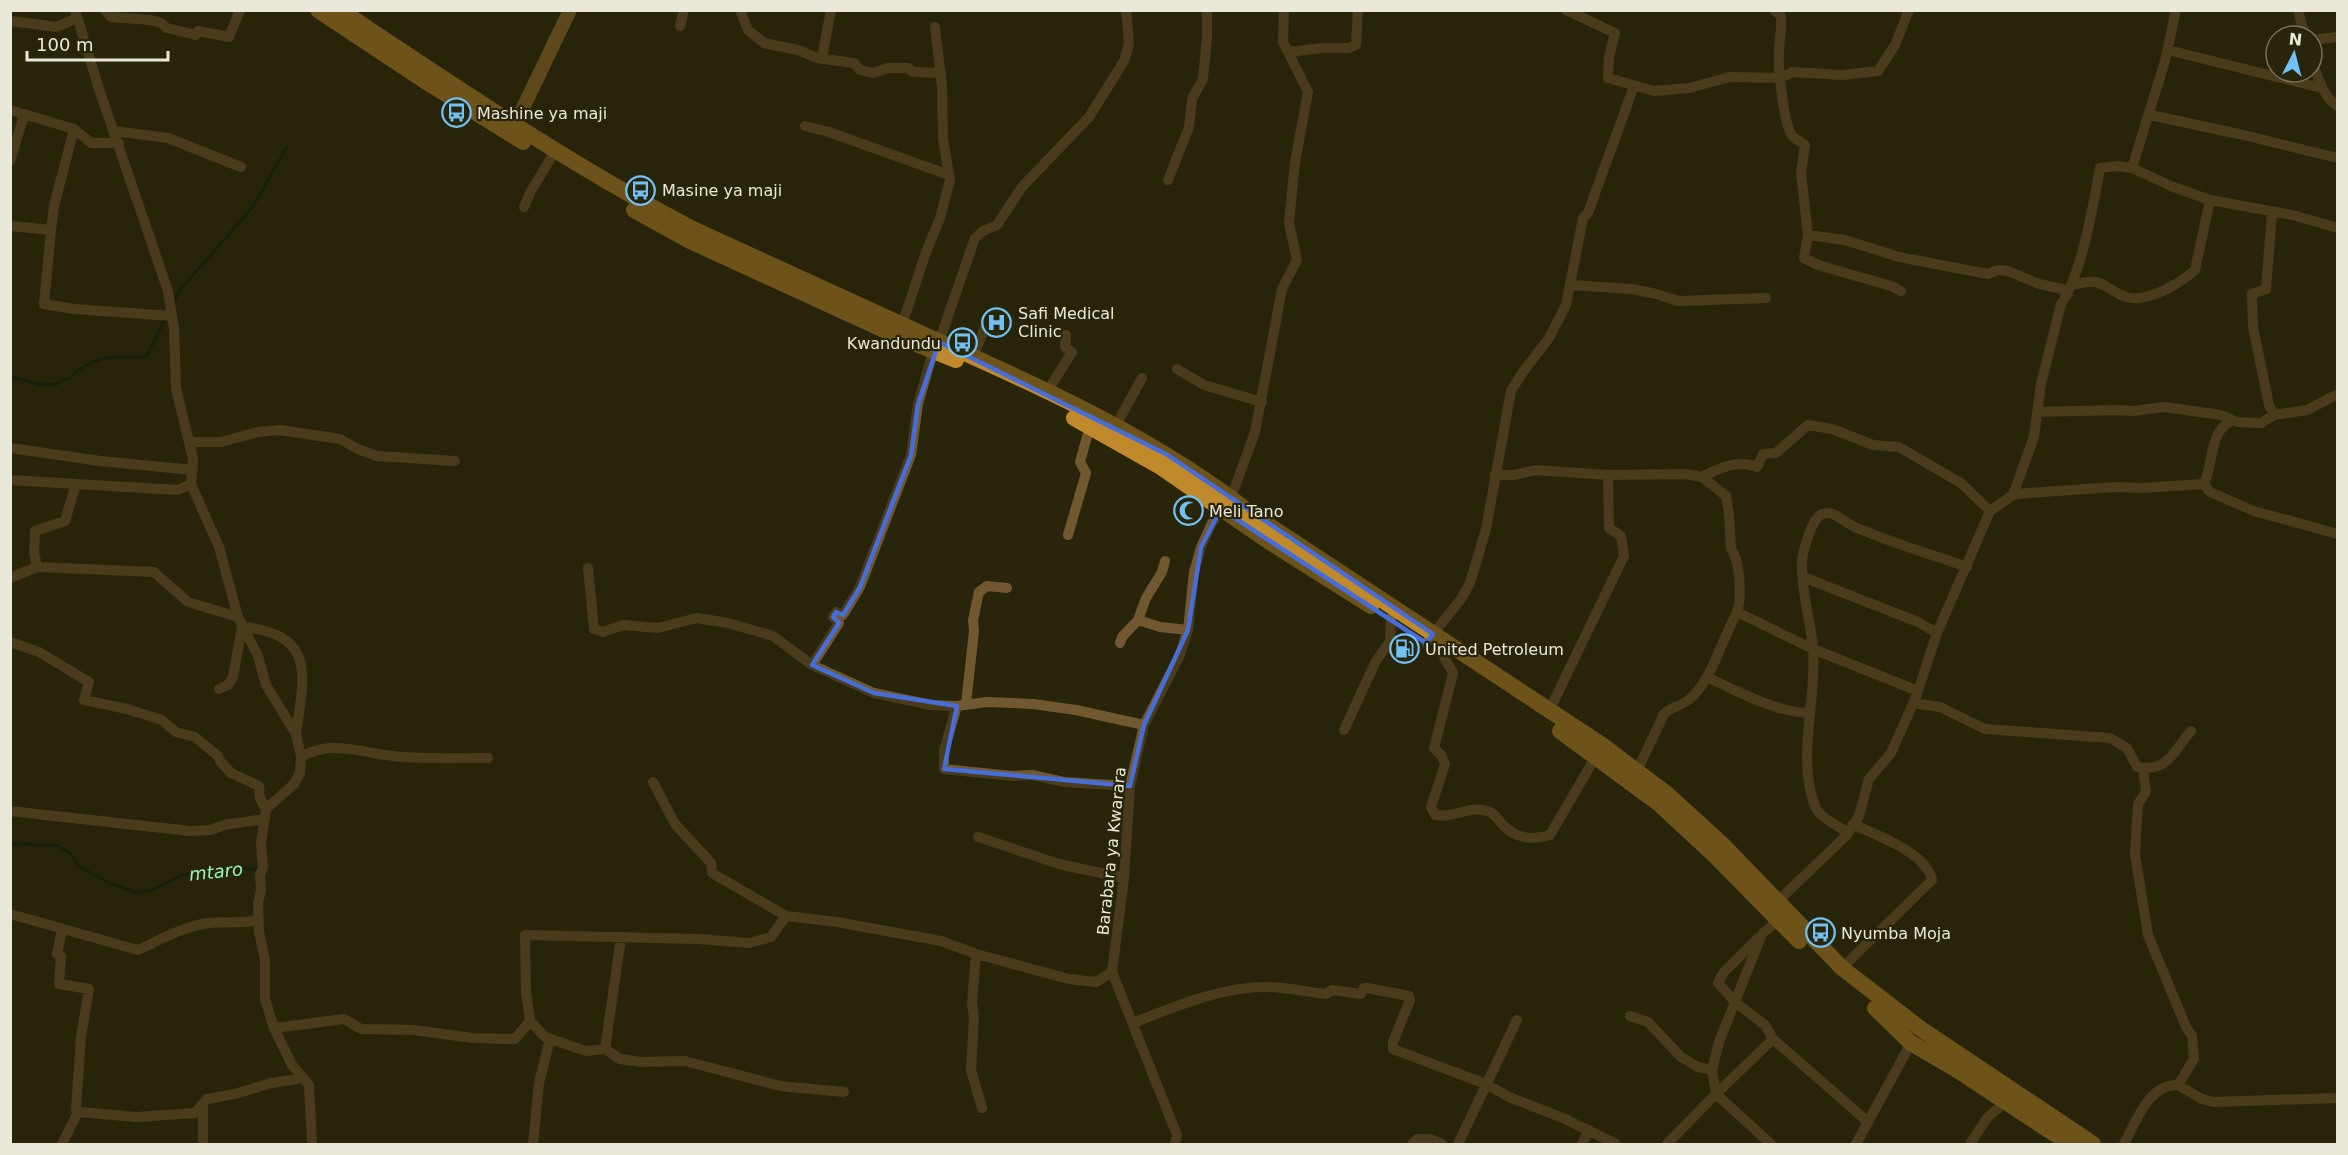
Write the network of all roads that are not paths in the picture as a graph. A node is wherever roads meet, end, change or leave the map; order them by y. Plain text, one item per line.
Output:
1 (105, 10) edge
2 (240, 10) edge
3 (318, 10) edge
4 (340, 10) edge
5 (570, 10) edge
6 (684, 10) edge
7 (740, 10) edge
8 (831, 10) edge
9 (1126, 10) edge
10 (1207, 10) edge
11 (1284, 10) edge
12 (1358, 10) edge
13 (1566, 10) edge
14 (1774, 10) edge
15 (1909, 10) edge
16 (2176, 10) edge
17 (76, 14) edge
18 (10, 21) edge
19 (680, 26) dead end
20 (935, 27) dead end
21 (2168, 50) junction
22 (1288, 52) junction
23 (822, 58) junction
24 (940, 73) junction
25 (1780, 78) junction
26 (2320, 84) edge
27 (1634, 86) junction
28 (2322, 88) junction
29 (2337, 106) edge
30 (10, 110) edge
31 (24, 115) junction
32 (2150, 115) junction
33 (805, 126) dead end
34 (74, 129) junction
35 (513, 129) junction
36 (114, 131) junction
37 (119, 143) junction
38 (551, 158) junction
39 (2337, 158) edge
40 (10, 161) edge
41 (242, 167) dead end
42 (2132, 168) junction
43 (949, 175) junction
44 (1168, 180) dead end
45 (2210, 200) junction
46 (524, 207) dead end
47 (2272, 212) junction
48 (10, 226) edge
49 (2337, 228) edge
50 (51, 230) junction
51 (1808, 235) junction
52 (1570, 285) junction
53 (2070, 289) junction
54 (1901, 291) dead end
55 (1766, 298) dead end
56 (172, 316) junction
57 (902, 325) junction
58 (987, 325) dead end
59 (1066, 336) dead end
60 (936, 347) junction
61 (973, 357) junction
62 (1177, 369) dead end
63 (1142, 378) dead end
64 (1047, 392) junction
65 (2337, 394) edge
66 (1262, 402) junction
67 (2037, 412) junction
68 (2274, 415) junction
69 (2231, 421) junction
70 (1090, 426) junction
71 (1115, 427) junction
72 (189, 442) junction
73 (1139, 447) junction
74 (10, 448) edge
75 (455, 461) dead end
76 (193, 470) junction
77 (1495, 475) junction
78 (1608, 475) junction
79 (1702, 477) junction
80 (10, 480) edge
81 (76, 484) junction
82 (191, 484) junction
83 (2204, 484) junction
84 (2013, 495) junction
85 (1226, 503) junction
86 (1990, 511) junction
87 (2337, 534) edge
88 (1068, 535) dead end
89 (1165, 561) dead end
90 (37, 567) junction
91 (1967, 567) junction
92 (588, 568) dead end
93 (1803, 577) junction
94 (10, 578) edge
95 (1007, 588) dead end
96 (1737, 612) junction
97 (1391, 618) junction
98 (1138, 620) junction
99 (240, 622) junction
100 (1188, 630) junction
101 (1937, 633) junction
102 (1430, 638) junction
103 (10, 642) edge
104 (1120, 643) dead end
105 (1813, 649) junction
106 (1442, 654) junction
107 (812, 664) junction
108 (1707, 677) junction
109 (219, 689) dead end
110 (1918, 690) junction
111 (1913, 703) junction
112 (962, 705) junction
113 (1549, 711) junction
114 (1809, 713) junction
115 (1144, 725) junction
116 (1344, 730) dead end
117 (2191, 730) dead end
118 (296, 734) junction
119 (1596, 756) junction
120 (301, 758) junction
121 (488, 758) dead end
122 (2143, 768) junction
123 (1637, 771) junction
124 (653, 782) dead end
125 (1130, 786) junction
126 (10, 811) edge
127 (266, 814) junction
128 (1850, 829) junction
129 (978, 837) dead end
130 (1124, 878) junction
131 (1781, 912) junction
132 (10, 914) edge
133 (786, 916) junction
134 (259, 920) junction
135 (62, 929) junction
136 (1762, 934) junction
137 (621, 938) junction
138 (976, 954) junction
139 (1842, 968) junction
140 (1112, 972) junction
141 (1735, 1002) junction
142 (1630, 1016) dead end
143 (1517, 1020) dead end
144 (530, 1021) junction
145 (1133, 1023) junction
146 (274, 1028) junction
147 (550, 1039) junction
148 (1773, 1039) junction
149 (1911, 1043) junction
150 (604, 1049) junction
151 (1712, 1070) junction
152 (303, 1078) junction
153 (1486, 1084) junction
154 (2178, 1085) junction
155 (844, 1092) dead end
156 (1716, 1094) junction
157 (2337, 1098) edge
158 (2005, 1102) junction
159 (203, 1106) junction
160 (982, 1108) dead end
161 (78, 1112) junction
162 (1868, 1122) junction
163 (1590, 1130) junction
164 (62, 1144) edge
165 (203, 1144) edge
166 (312, 1144) edge
167 (533, 1144) edge
168 (1175, 1144) edge
169 (1412, 1144) edge
170 (1442, 1144) edge
171 (1458, 1144) edge
172 (1582, 1144) edge
173 (1616, 1144) edge
174 (1670, 1144) edge
175 (1771, 1144) edge
176 (1856, 1144) edge
177 (1970, 1144) edge
178 (2070, 1144) edge
179 (2093, 1144) edge
180 (2124, 1144) edge

1 - 2 street
3 - 35 main road
4 - 35 main road
5 - 35 street
6 - 19 street
7 - 23 street
8 - 23 street
9 - 60 street
10 - 44 street
11 - 22 street, Barabara ya Kwarara
12 - 22 street
13 - 27 street
14 - 25 street
15 - 25 street
16 - 21 street
17 - 18 street
17 - 36 street
20 - 24 street
21 - 28 street
21 - 32 street
22 - 66 street, Barabara ya Kwarara
23 - 24 street
24 - 43 street
25 - 27 street
25 - 51 street
26 - 28 street
27 - 52 street
28 - 29 street
30 - 31 street
31 - 34 street
31 - 40 street
32 - 39 street
32 - 42 street
33 - 43 street
34 - 37 street
34 - 50 street
35 - 38 main road
35 - 57 main road
36 - 37 street
36 - 41 street
37 - 56 street
38 - 46 street
38 - 60 main road
42 - 45 street
42 - 53 street
43 - 57 street
45 - 47 street
45 - 53 street
47 - 49 street
47 - 68 street
48 - 50 street
50 - 56 street
51 - 53 street
51 - 54 street
52 - 55 street
52 - 77 street
53 - 67 street
56 - 72 street
57 - 60 main road
58 - 61 street
59 - 64 street
60 - 61 main road
60 - 70 main road
60 - 107 street
61 - 64 main road
62 - 66 street
63 - 71 street
64 - 71 main road
65 - 68 street
66 - 85 street, Barabara ya Kwarara
67 - 69 street
67 - 84 street
68 - 69 street
69 - 83 street
70 - 73 main road
70 - 88 street
71 - 73 main road
72 - 75 street
72 - 76 street
73 - 85 main road
74 - 76 street
76 - 82 street
77 - 78 street
77 - 102 street
78 - 79 street
78 - 113 street
79 - 86 street
79 - 96 street
80 - 81 street
81 - 82 street
81 - 90 street
82 - 99 street
83 - 84 street
83 - 87 street
84 - 86 street
85 - 97 main road
85 - 100 street, Barabara ya Kwarara
85 - 102 main road
86 - 91 street
89 - 98 street
90 - 94 street
90 - 99 street
91 - 93 street
91 - 101 street
92 - 107 street
93 - 101 street
93 - 105 street
95 - 112 street
96 - 105 street
96 - 108 street
97 - 102 main road
97 - 116 street
98 - 100 street
98 - 104 street
99 - 109 street
99 - 118 street
99 - 118 street
100 - 115 street, Barabara ya Kwarara
101 - 110 street
102 - 106 main road
102 - 113 main road
103 - 127 street
105 - 110 street
105 - 114 street
106 - 119 main road
106 - 119 street
107 - 112 street
108 - 114 street
108 - 123 street
110 - 111 street
111 - 122 street
111 - 128 street
112 - 115 street
112 - 125 street
113 - 123 main road
114 - 128 street
115 - 125 street, Barabara ya Kwarara
117 - 122 street
118 - 120 street
119 - 131 main road
120 - 121 street
120 - 127 street
122 - 154 street
123 - 131 main road
124 - 133 street
125 - 130 street, Barabara ya Kwarara
126 - 127 street
127 - 134 street
128 - 131 street
128 - 139 street
129 - 130 street
130 - 140 street, Barabara ya Kwarara
131 - 136 street
131 - 139 main road
131 - 149 main road
132 - 135 street
133 - 137 street
133 - 138 street
134 - 135 street
134 - 146 street
135 - 161 street
136 - 141 street
136 - 141 street
137 - 144 street
137 - 150 street
138 - 140 street
138 - 160 street
139 - 179 main road
140 - 145 street, Barabara ya Kwarara
141 - 148 street
141 - 151 street
142 - 151 street
143 - 153 street
144 - 146 street
144 - 147 street
145 - 153 street
145 - 168 street, Barabara ya Kwarara
146 - 152 street
147 - 150 street
147 - 167 street
148 - 156 street
148 - 162 street
149 - 158 main road
149 - 162 street
150 - 155 street
151 - 156 street
152 - 159 street
152 - 166 street
153 - 163 street
153 - 171 street
154 - 157 street
154 - 180 street
156 - 174 street
156 - 175 street
158 - 177 street
158 - 178 main road
159 - 161 street
159 - 165 street
161 - 164 street
162 - 176 street
163 - 172 street
163 - 173 street
169 - 170 street

